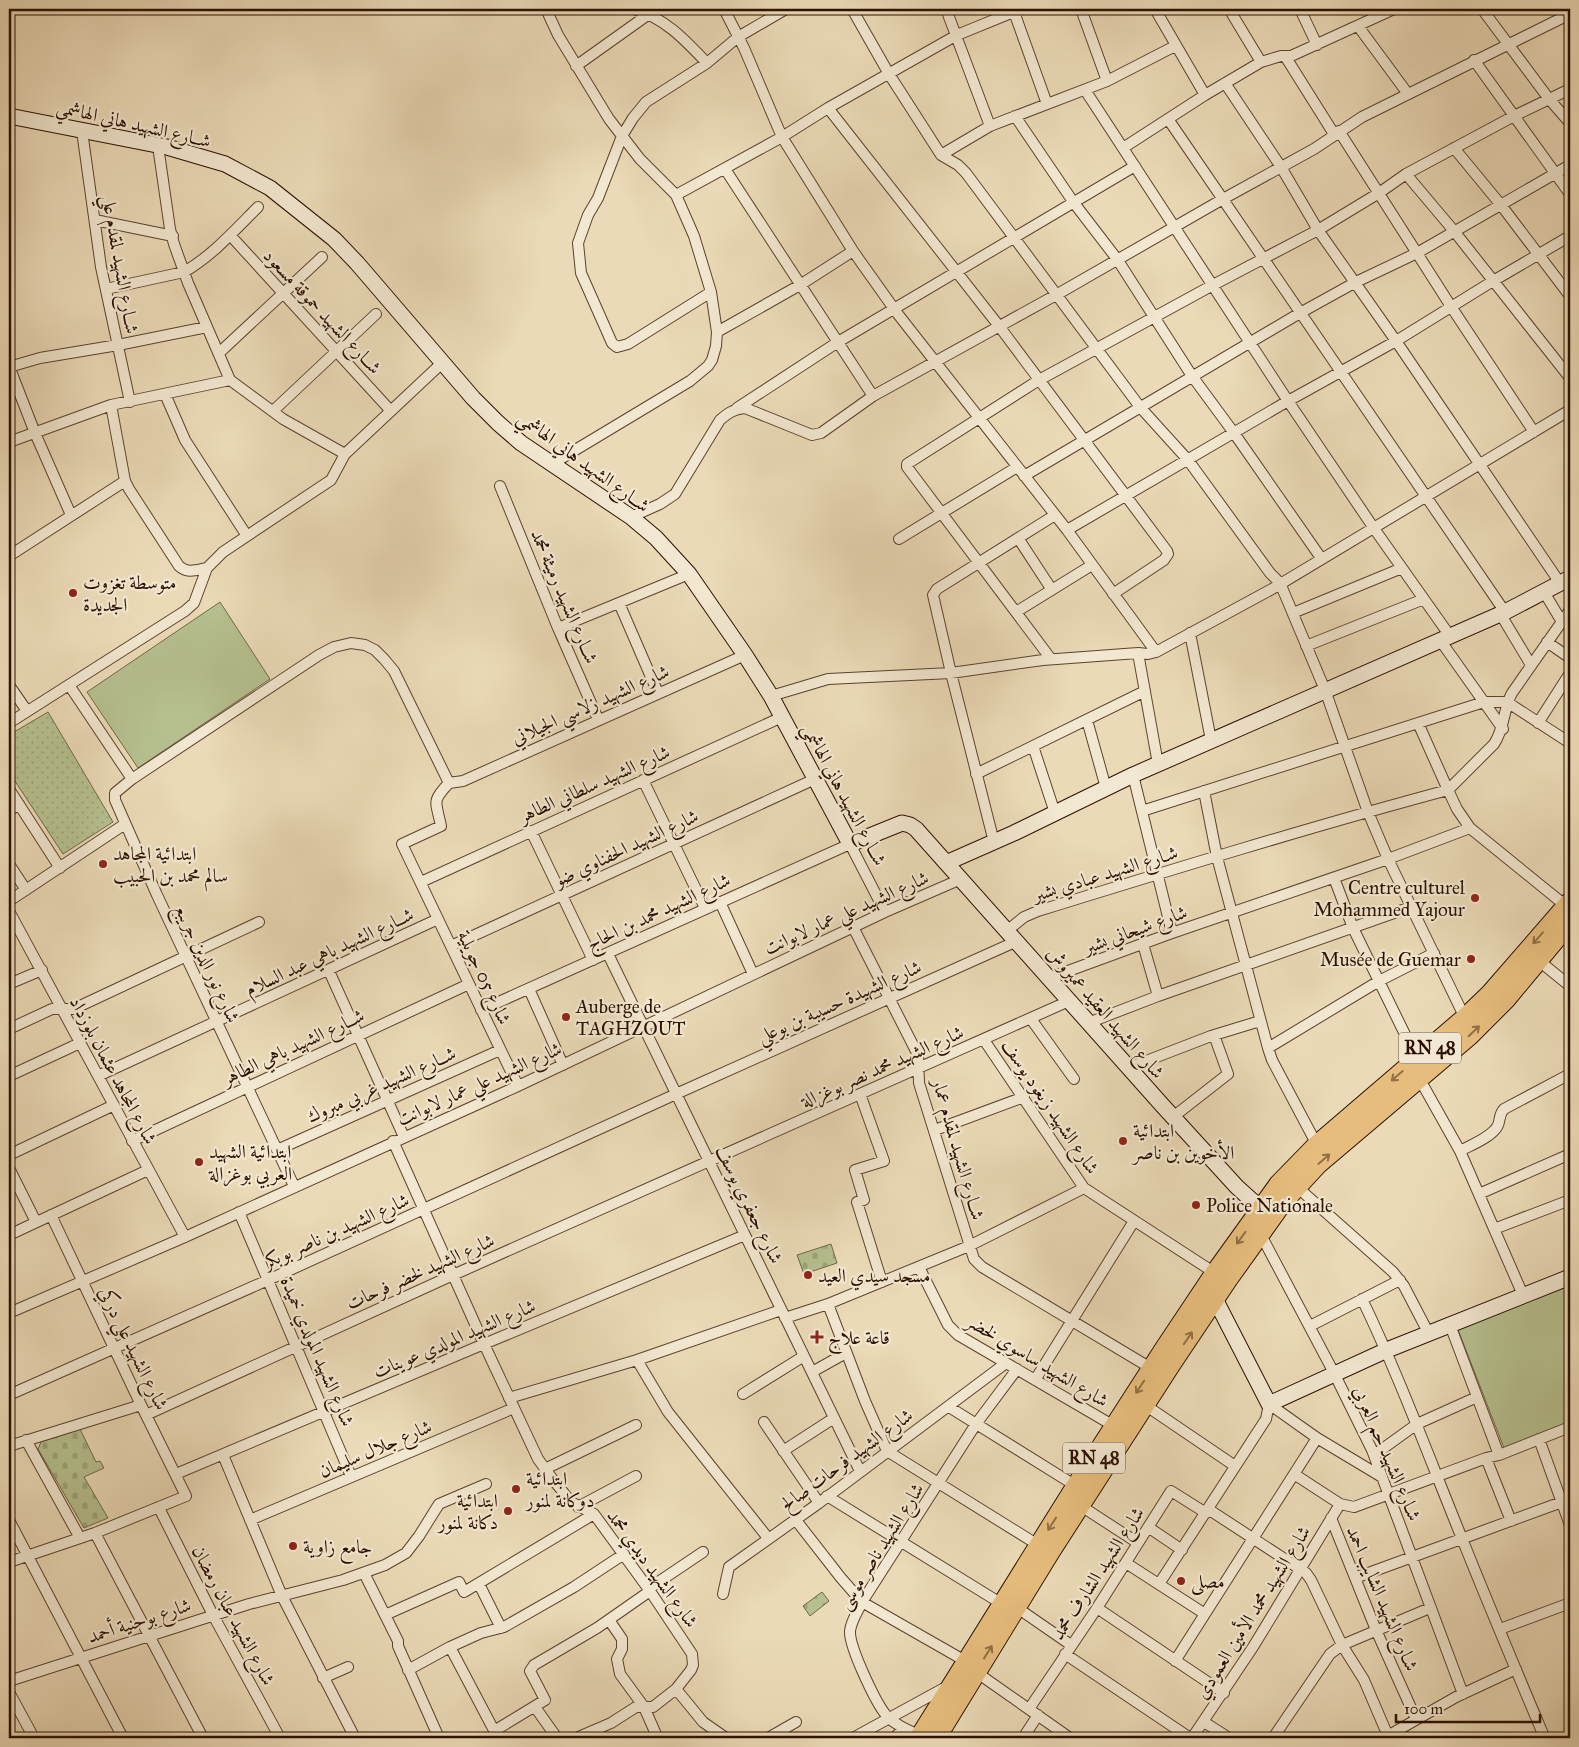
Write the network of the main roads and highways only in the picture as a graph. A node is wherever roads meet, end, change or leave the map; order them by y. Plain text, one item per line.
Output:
1 (1569, 910) edge
2 (1272, 1206) junction
3 (1158, 1372) junction
4 (1045, 1549) junction
5 (920, 1735) edge

1 -> 2 highway, RN 48
2 -> 1 highway, RN 48
2 -> 3 highway, RN 48
3 -> 2 highway, RN 48
3 -> 4 highway, RN 48
3 - 4 highway, RN 48
4 - 5 highway, RN 48

